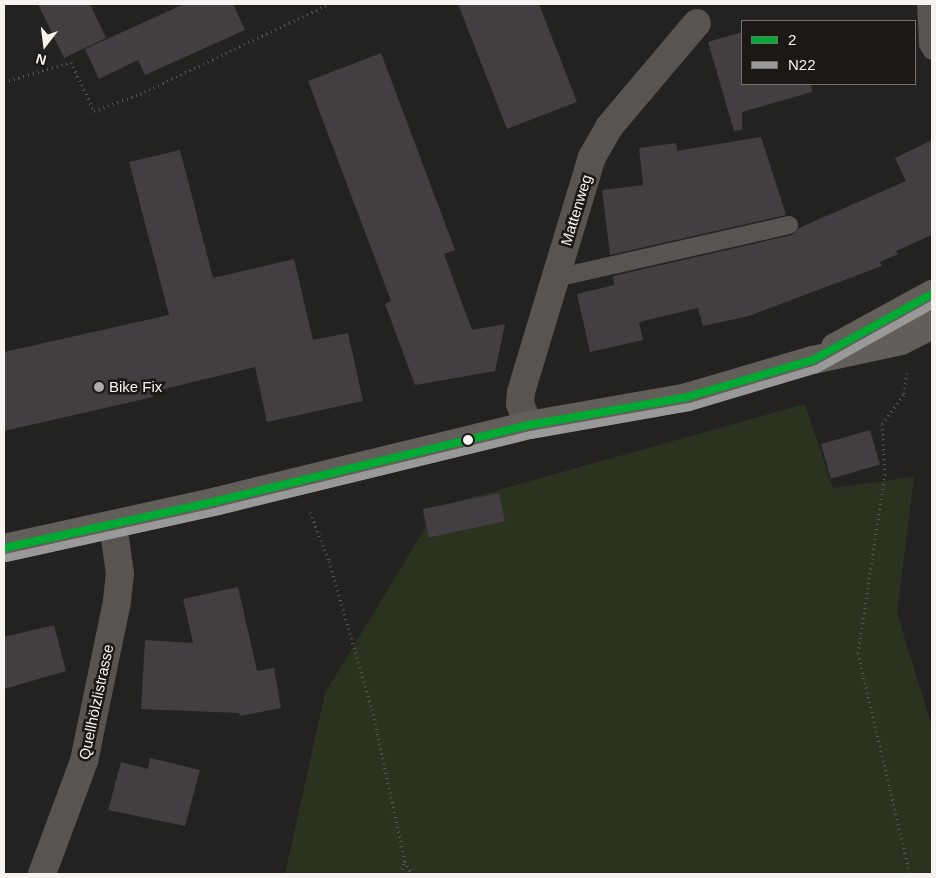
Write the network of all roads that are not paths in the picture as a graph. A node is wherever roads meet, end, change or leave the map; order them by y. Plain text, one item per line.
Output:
1 (926, 4) edge
2 (697, 23) dead end
3 (932, 51) edge
4 (789, 225) dead end
5 (556, 278) junction
6 (932, 294) edge
7 (932, 325) edge
8 (813, 360) junction
9 (529, 425) junction
10 (113, 524) junction
11 (4, 548) edge
12 (42, 874) edge

1 - 3 lane
2 - 5 street, Mattenweg
4 - 5 lane
5 - 9 street, Mattenweg
6 - 8 main road
7 - 8 main road
8 - 9 main road
9 - 10 main road
10 - 11 main road
10 - 12 street, Quellhölzlistrasse

